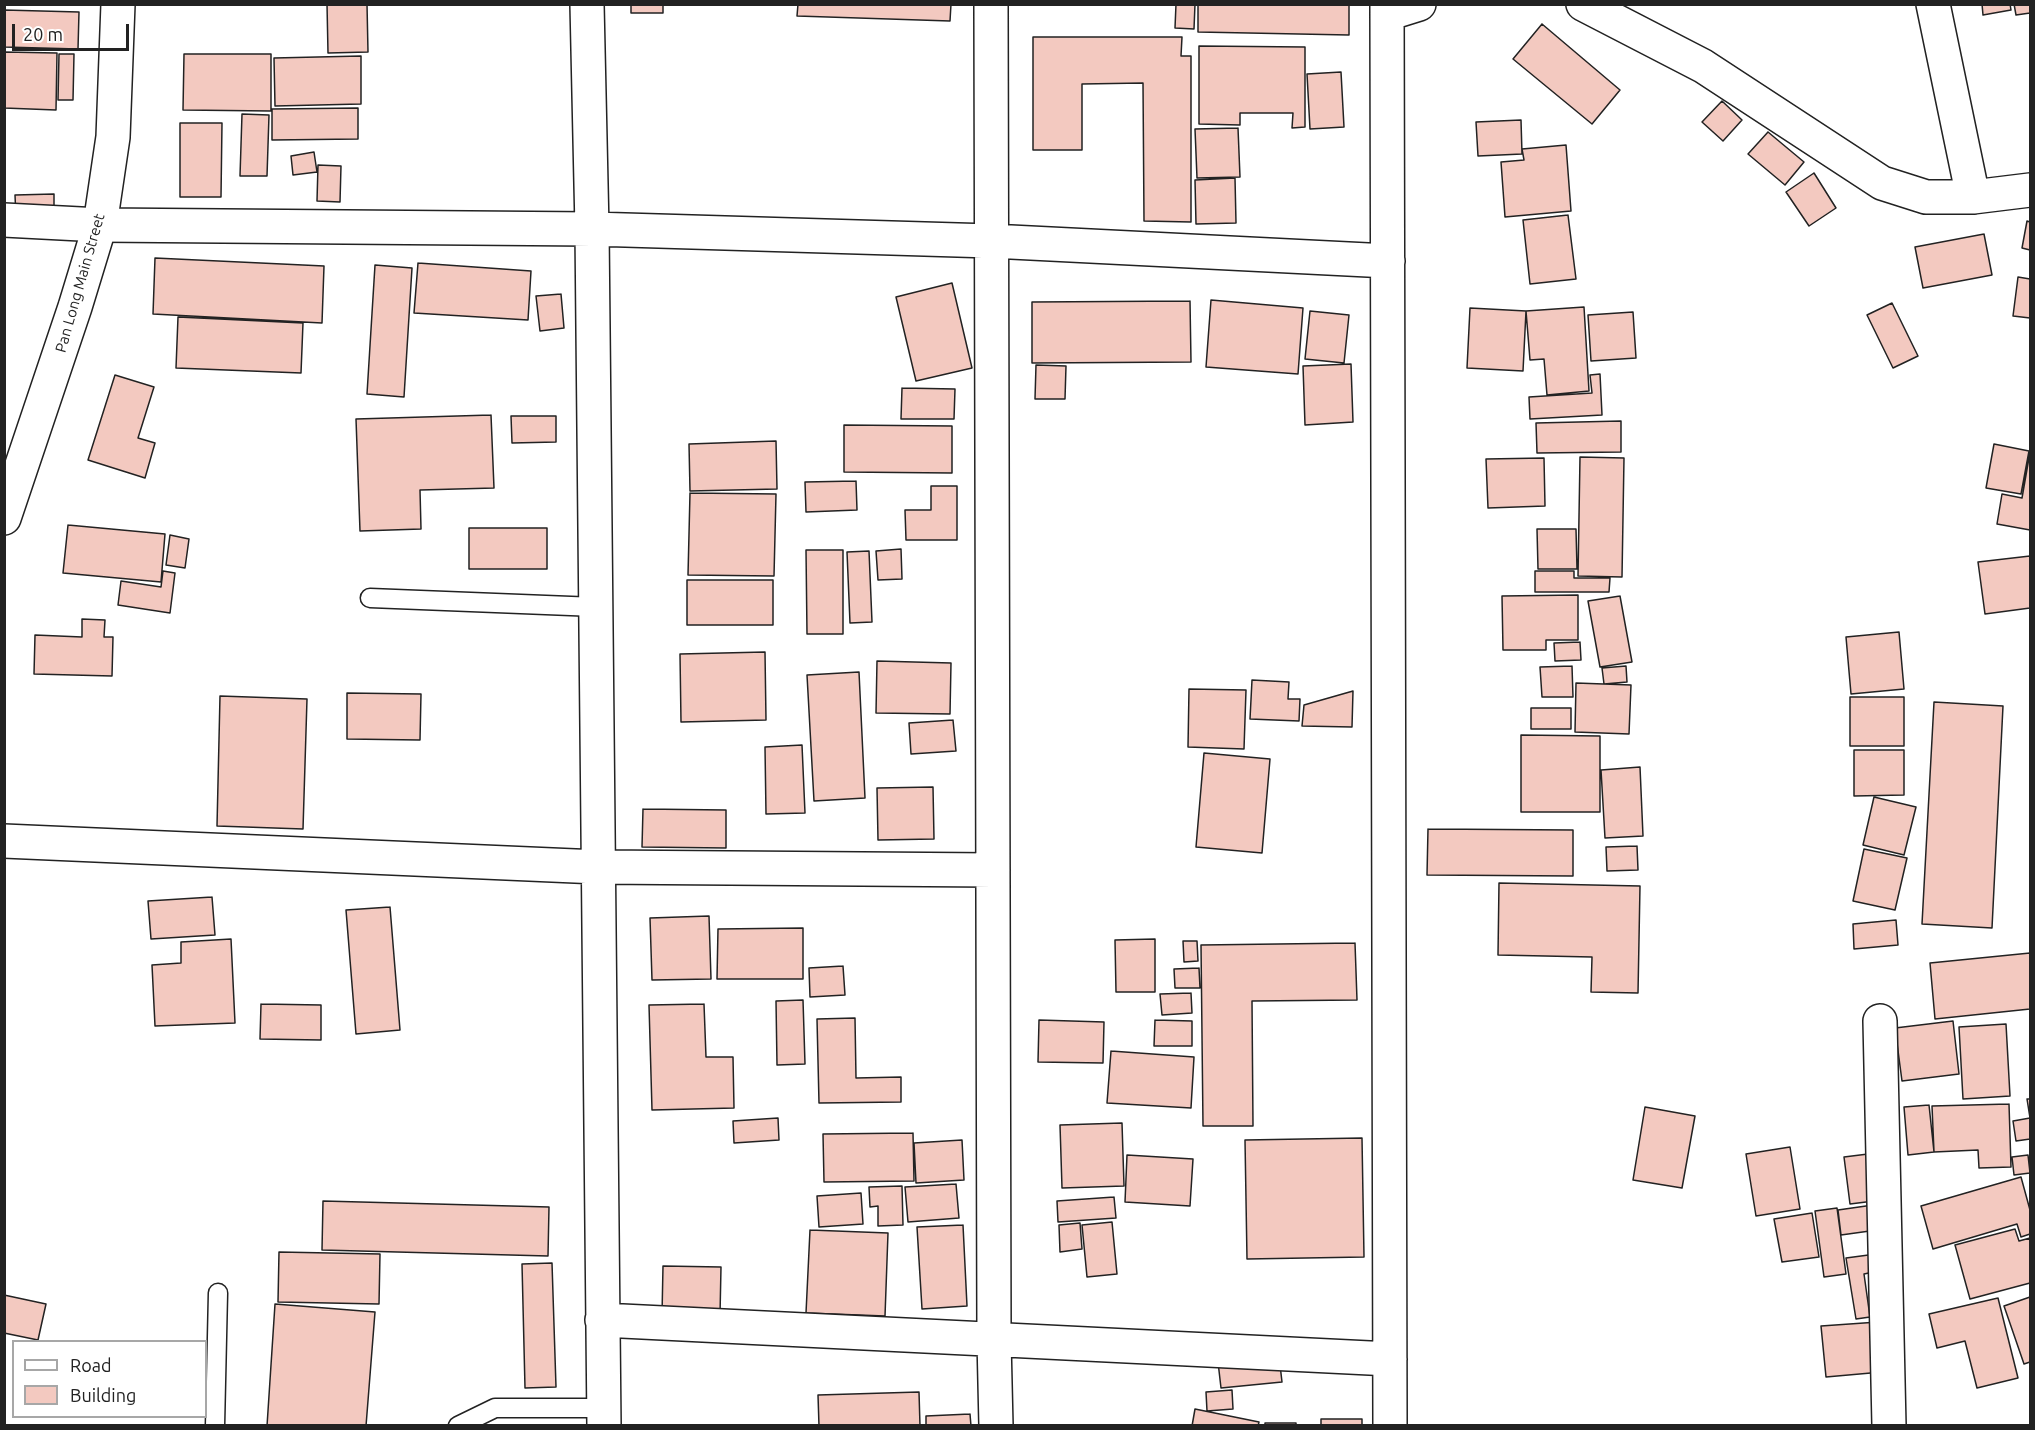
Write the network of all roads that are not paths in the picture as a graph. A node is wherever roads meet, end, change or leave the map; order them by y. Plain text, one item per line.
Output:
1 (118, 4) edge
2 (587, 4) edge
3 (991, 4) edge
4 (1419, 4) edge
5 (1582, 4) edge
6 (1933, 4) edge
7 (1387, 9) edge
8 (2031, 190) edge
9 (1973, 197) junction
10 (4, 220) edge
11 (100, 225) junction
12 (592, 229) junction
13 (991, 241) junction
14 (1388, 261) junction
15 (4, 518) edge
16 (370, 598) dead end
17 (596, 607) junction
18 (4, 841) edge
19 (598, 867) junction
20 (993, 870) junction
21 (1880, 1021) dead end
22 (218, 1293) dead end
23 (602, 1320) junction
24 (994, 1340) junction
25 (1390, 1359) junction
26 (604, 1417) edge
27 (215, 1425) edge
28 (458, 1425) edge
29 (996, 1425) edge
30 (1390, 1425) edge
31 (1889, 1425) edge

1 - 11 street, Pan Long Main Street
2 - 12 street
3 - 13 street
4 - 7 street
5 - 9 street
6 - 9 street
7 - 14 street
8 - 9 street
10 - 11 street
11 - 12 street
11 - 15 street, Pan Long Main Street
12 - 13 street
12 - 17 street
13 - 14 street
13 - 20 street
14 - 25 street
16 - 17 lane
17 - 19 street
18 - 19 street
19 - 20 street
19 - 23 street
20 - 24 street
21 - 31 street
22 - 27 lane
23 - 24 street
23 - 26 street
24 - 25 street
24 - 29 street
25 - 30 street
26 - 28 lane

